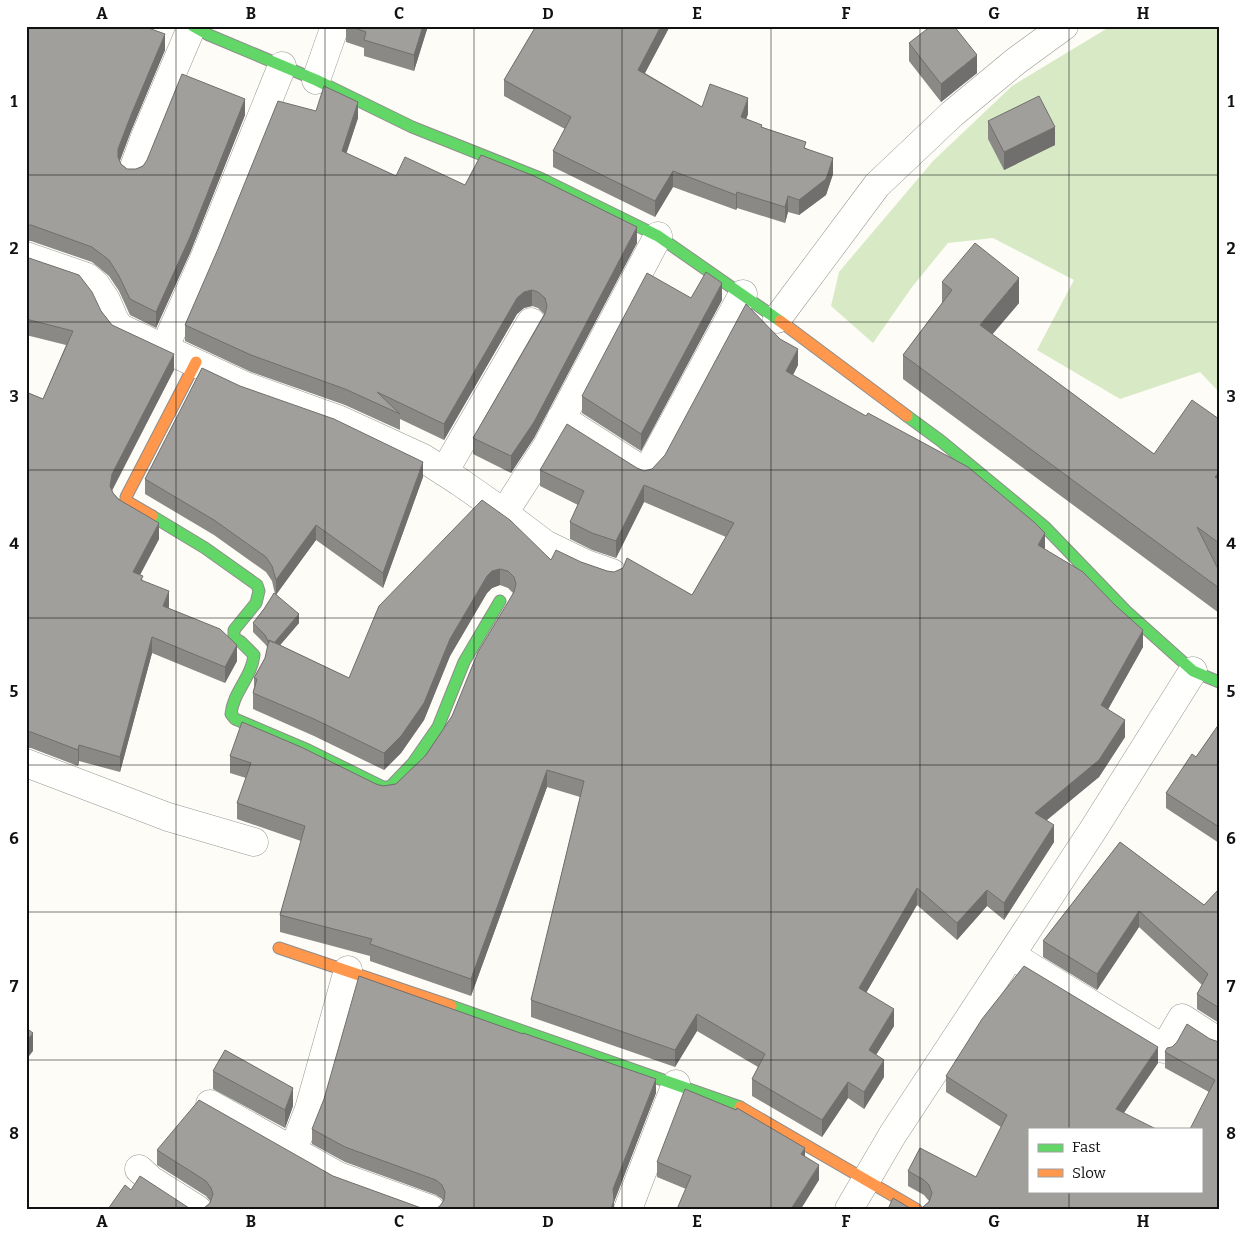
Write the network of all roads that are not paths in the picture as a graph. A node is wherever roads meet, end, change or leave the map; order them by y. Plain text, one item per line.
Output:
1 (193, 26) edge
2 (335, 26) edge
3 (1064, 26) edge
4 (282, 66) junction
5 (316, 80) junction
6 (133, 170) edge
7 (658, 236) junction
8 (26, 256) edge
9 (743, 294) junction
10 (777, 319) junction
11 (531, 322) dead end
12 (164, 349) junction
13 (196, 362) junction
14 (561, 418) junction
15 (444, 472) junction
16 (504, 513) junction
17 (612, 573) edge
18 (500, 601) dead end
19 (1193, 671) junction
20 (1219, 682) edge
21 (26, 763) edge
22 (254, 842) dead end
23 (279, 948) dead end
24 (1011, 955) junction
25 (348, 970) junction
26 (1219, 1042) edge
27 (676, 1084) junction
28 (210, 1104) edge
29 (293, 1150) junction
30 (139, 1169) dead end
31 (867, 1180) junction
32 (198, 1209) edge
33 (430, 1209) edge
34 (628, 1209) edge
35 (849, 1209) edge
36 (916, 1209) edge

1 - 4 street
1 - 6 street
2 - 5 street
3 - 10 street
4 - 5 street
4 - 12 street
5 - 7 street
7 - 9 street
7 - 14 street
8 - 12 street
9 - 10 street
9 - 14 street
10 - 19 street
11 - 15 street
12 - 13 street
13 - 15 street
13 - 18 street
14 - 16 street
15 - 16 street
16 - 17 street
19 - 20 street
19 - 24 street
21 - 22 street
23 - 25 street
24 - 26 street
24 - 31 street
25 - 27 street
25 - 29 street
27 - 31 street
27 - 34 street
28 - 29 street
29 - 33 street
30 - 32 street
31 - 35 street
31 - 36 street

